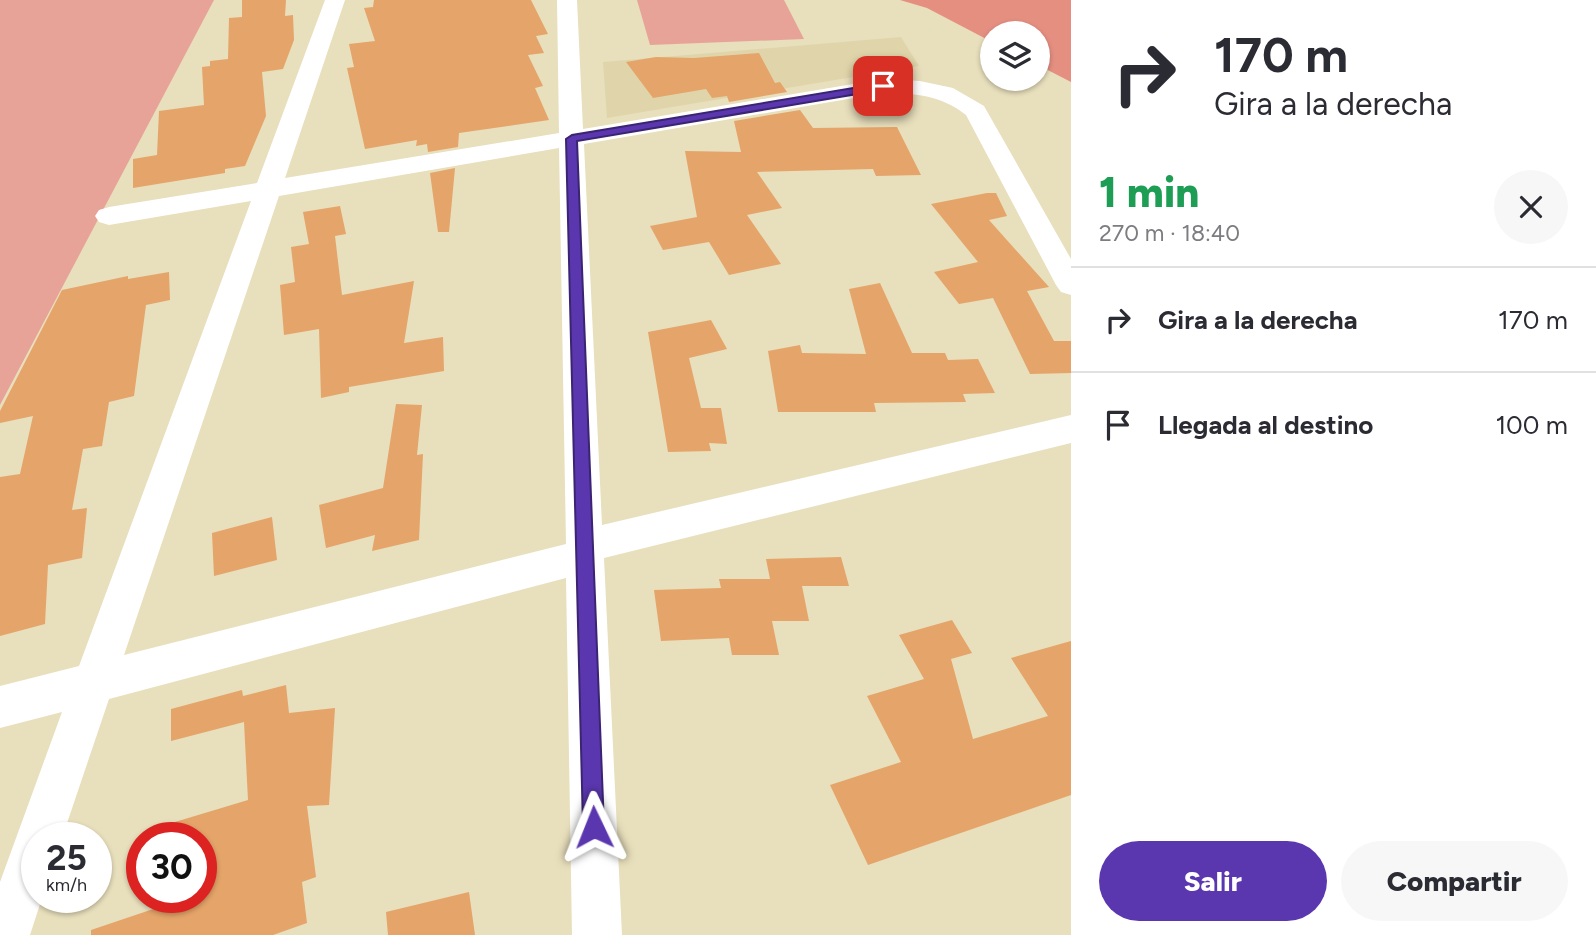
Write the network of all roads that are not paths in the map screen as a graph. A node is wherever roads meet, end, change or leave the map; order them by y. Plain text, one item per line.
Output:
1 (335, 0) edge
2 (567, 0) edge
3 (572, 139) junction
4 (269, 189) junction
5 (108, 216) dead end
6 (1071, 285) edge
7 (1071, 429) edge
8 (585, 551) junction
9 (94, 682) junction
10 (0, 706) edge
11 (45, 822) edge
12 (21, 890) edge
13 (5, 935) edge
14 (597, 935) edge

1 - 4 street
2 - 3 street
3 - 4 street
3 - 6 street
3 - 8 street
4 - 5 street
4 - 9 street
7 - 8 street
8 - 9 street
8 - 14 street
9 - 10 street
9 - 11 street
12 - 13 street

